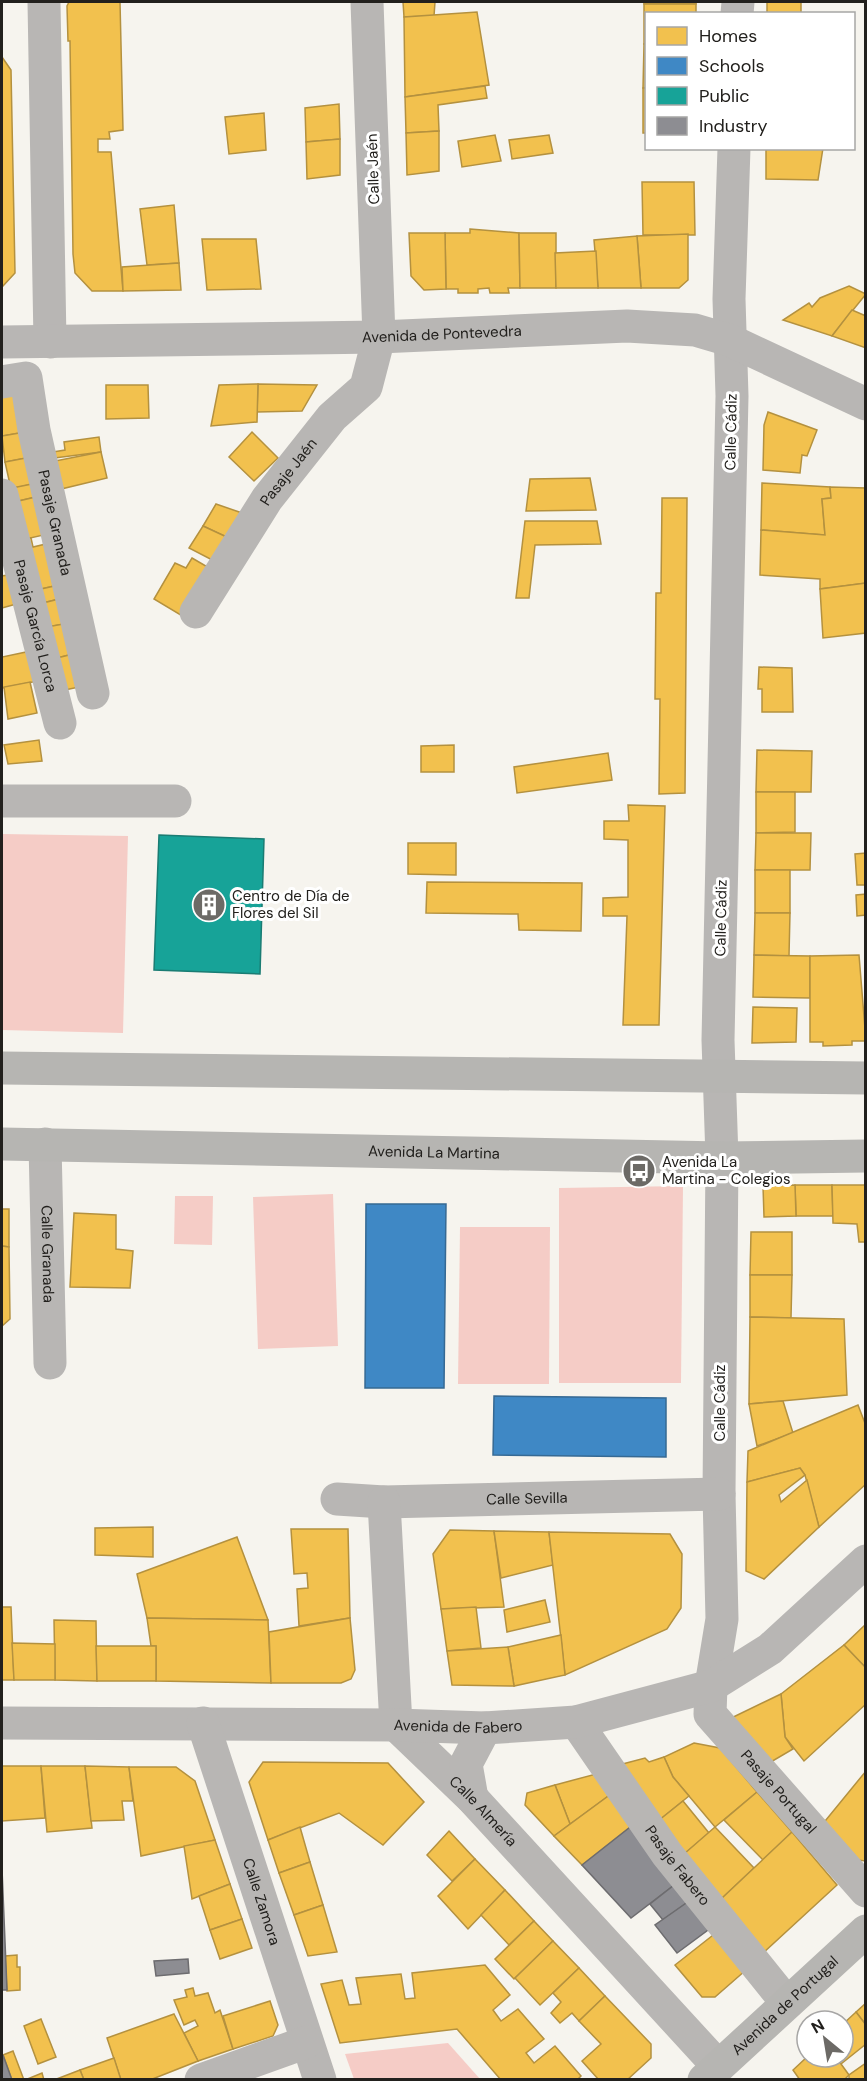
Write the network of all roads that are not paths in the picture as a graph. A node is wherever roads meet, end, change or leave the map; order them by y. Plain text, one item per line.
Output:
1 (44, 2) edge
2 (367, 2) edge
3 (734, 150) edge
4 (380, 337) junction
5 (729, 340) junction
6 (2, 342) edge
7 (50, 342) junction
8 (2, 382) edge
9 (866, 404) edge
10 (2, 495) edge
11 (196, 612) dead end
12 (93, 693) dead end
13 (60, 723) dead end
14 (2, 801) edge
15 (175, 801) dead end
16 (2, 1068) edge
17 (719, 1077) junction
18 (866, 1078) edge
19 (2, 1144) edge
20 (45, 1144) junction
21 (866, 1156) edge
22 (722, 1158) junction
23 (50, 1363) dead end
24 (719, 1494) junction
25 (337, 1499) dead end
26 (384, 1502) junction
27 (866, 1562) edge
28 (711, 1686) junction
29 (576, 1722) junction
30 (2, 1723) edge
31 (203, 1723) junction
32 (396, 1725) junction
33 (485, 1728) junction
34 (472, 1798) junction
35 (866, 1891) edge
36 (866, 1931) edge
37 (787, 2003) junction
38 (307, 2042) junction
39 (711, 2073) edge
40 (201, 2079) edge
41 (320, 2079) edge

1 - 7 street
2 - 4 street, Calle Jaén
3 - 5 street, Calle Cádiz
4 - 5 street, Avenida de Pontevedra
4 - 7 street, Avenida de Pontevedra
4 - 11 street, Pasaje Jaén
5 - 9 street, Avenida de Pontevedra
5 - 17 street, Calle Cádiz
6 - 7 street, Avenida de Pontevedra
8 - 12 street, Pasaje Granada
10 - 13 street, Pasaje García Lorca
14 - 15 street
16 - 17 street
17 - 18 street
17 - 22 street, Calle Cádiz
19 - 20 street, Avenida La Martina
20 - 22 street, Avenida La Martina
20 - 23 street, Calle Granada
21 - 22 street, Avenida La Martina
22 - 24 street, Calle Cádiz
24 - 26 street, Calle Sevilla
24 - 28 street, Calle Cádiz
25 - 26 street, Calle Sevilla
26 - 32 street
27 - 28 street, Avenida de Fabero
28 - 29 street, Avenida de Fabero
28 - 35 street, Pasaje Portugal
29 - 33 street, Avenida de Fabero
29 - 37 street, Pasaje Fabero
30 - 31 street, Avenida de Fabero
31 - 32 street, Avenida de Fabero
31 - 38 street, Calle Zamora
32 - 33 street, Avenida de Fabero
32 - 34 street, Calle Almería
33 - 34 street
34 - 39 street, Calle Almería
36 - 37 street, Avenida de Portugal
37 - 39 street, Avenida de Portugal
38 - 40 street
38 - 41 street, Calle Zamora

